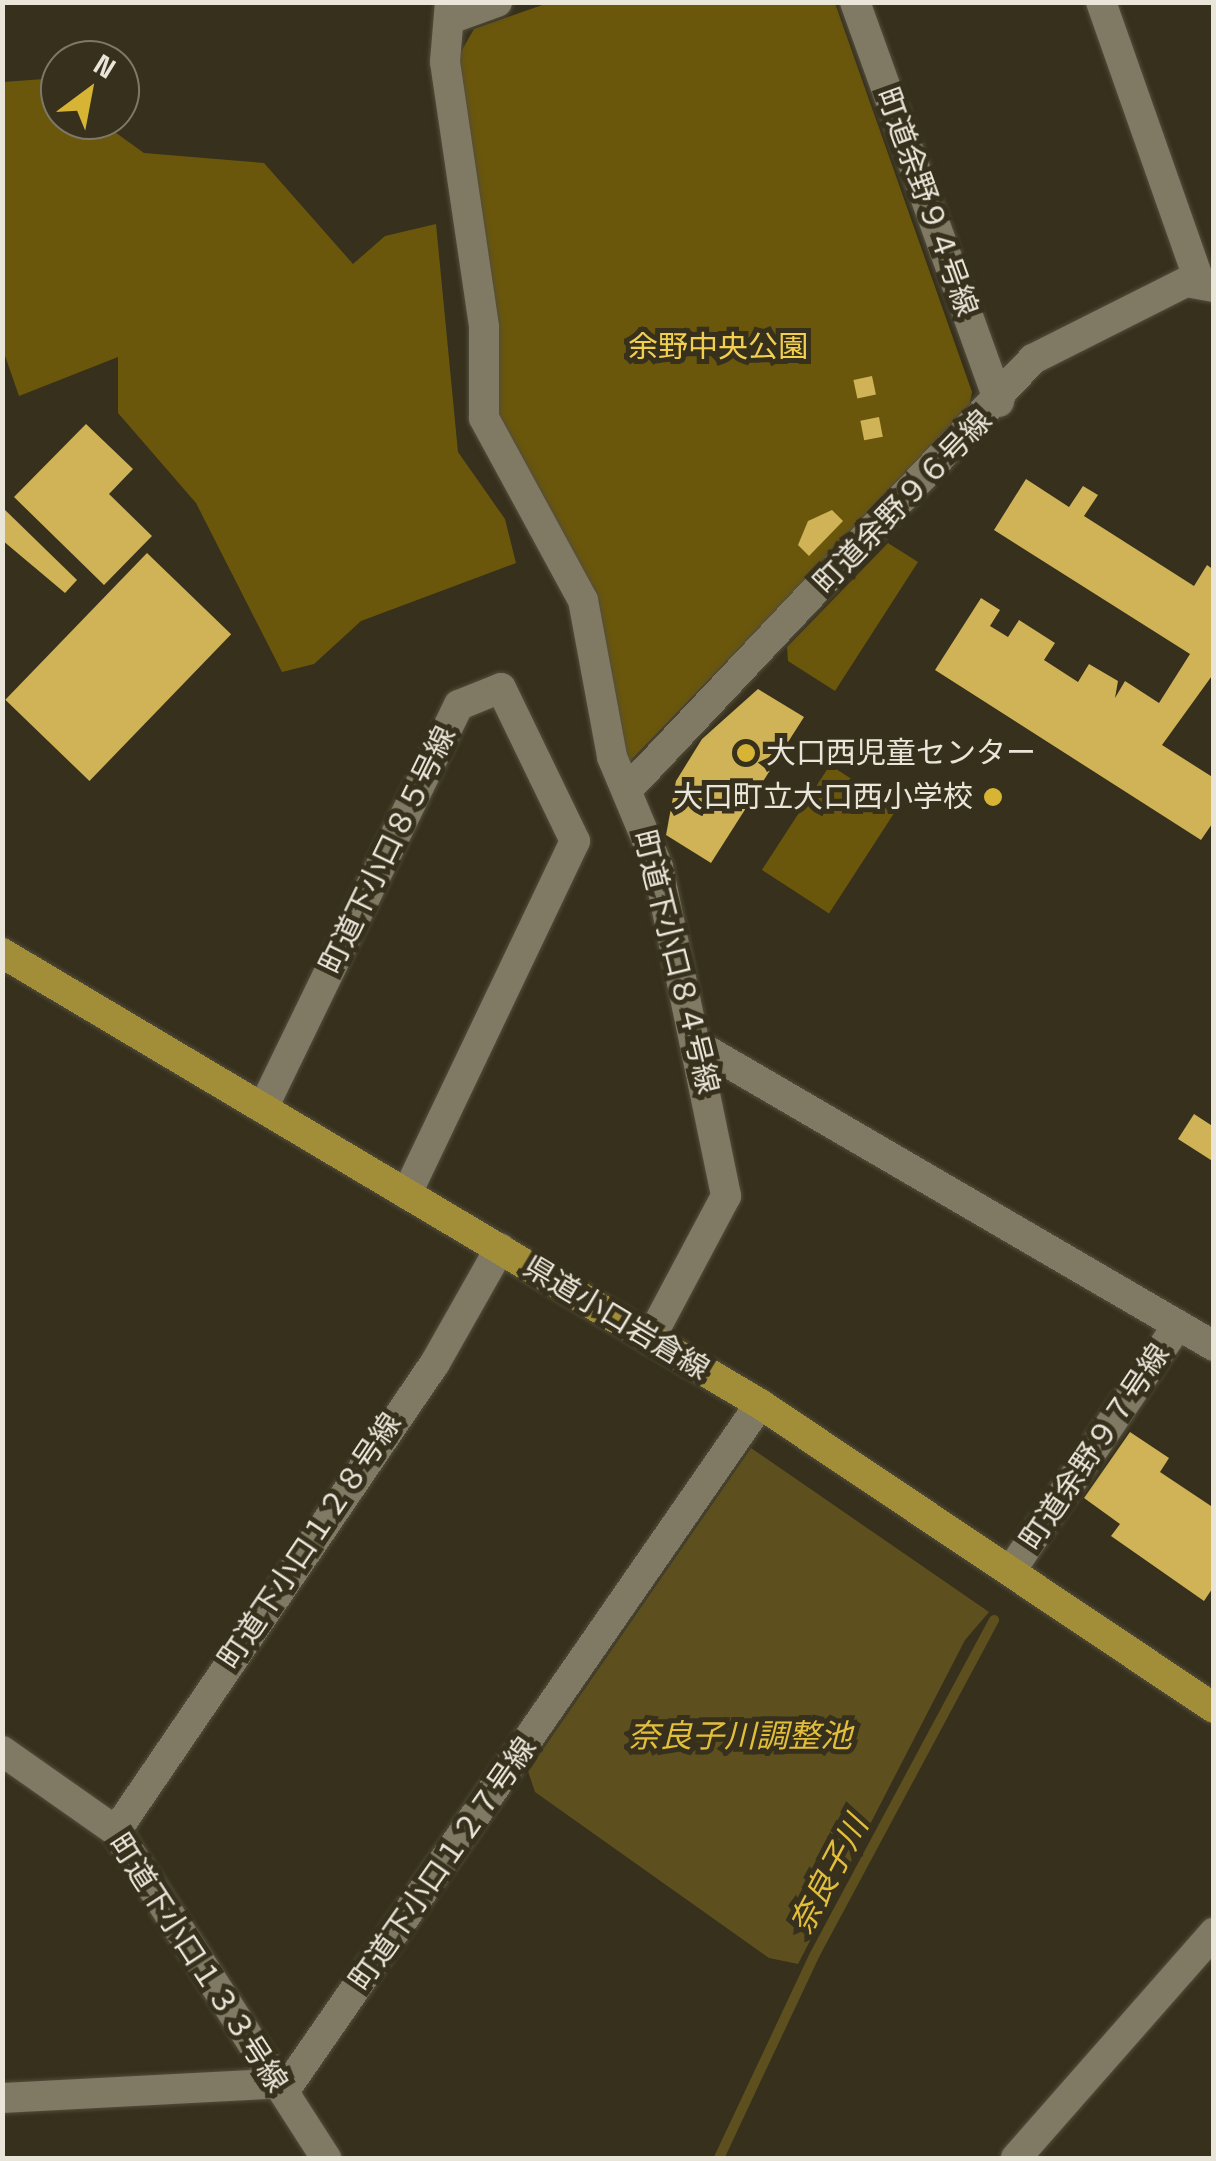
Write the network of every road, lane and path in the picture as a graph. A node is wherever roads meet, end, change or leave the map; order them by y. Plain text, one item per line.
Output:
1 (497, 2) edge
2 (855, 2) edge
3 (1102, 2) edge
4 (452, 10) edge
5 (1206, 284) edge
6 (999, 402) junction
7 (630, 787) junction
8 (2, 952) edge
9 (701, 1047) junction
10 (263, 1108) junction
11 (407, 1194) junction
12 (500, 1248) junction
13 (1178, 1325) junction
14 (650, 1339) junction
15 (1214, 1346) edge
16 (760, 1404) junction
17 (1012, 1569) junction
18 (1214, 1708) edge
19 (2, 1750) edge
20 (116, 1831) junction
21 (1214, 1933) edge
22 (280, 2090) junction
23 (2, 2098) edge
24 (326, 2158) edge
25 (1016, 2158) edge

1 - 4 street
2 - 6 street, 町道余野９４号線
3 - 5 street
4 - 7 street, 町道下小口８４号線
5 - 6 street, 町道余野９６号線
6 - 7 street, 町道余野９６号線
7 - 9 street, 町道下小口８４号線
8 - 10 main road, 県道小口岩倉線
9 - 13 street
9 - 14 street, 町道下小口８４号線
10 - 11 main road, 県道小口岩倉線
10 - 11 street, 町道下小口８５号線
11 - 12 main road, 県道小口岩倉線
12 - 14 main road, 県道小口岩倉線
12 - 20 street, 町道下小口１２８号線
13 - 15 street
13 - 17 street, 町道余野９７号線
14 - 16 main road, 県道小口岩倉線
16 - 17 main road, 県道小口岩倉線
16 - 22 street, 町道下小口１２７号線
17 - 18 main road, 県道小口岩倉線
19 - 20 street, 町道下小口１３３号線
20 - 22 street, 町道下小口１３３号線
21 - 25 street
22 - 23 street
22 - 24 street, 町道下小口１３３号線

